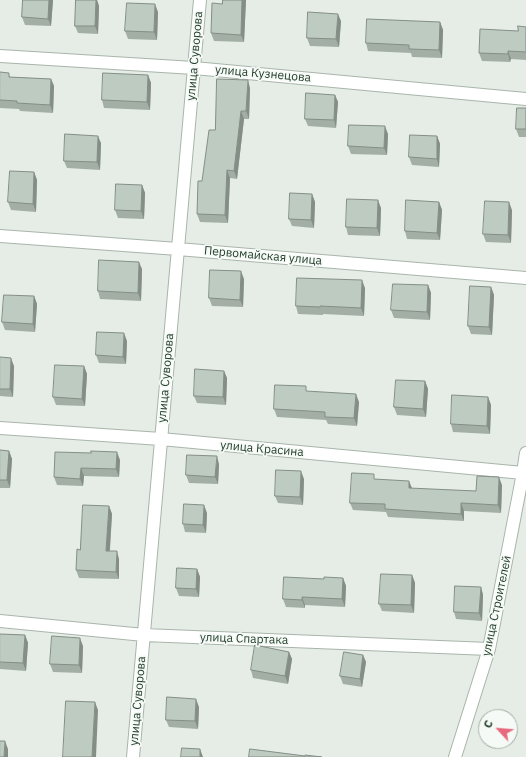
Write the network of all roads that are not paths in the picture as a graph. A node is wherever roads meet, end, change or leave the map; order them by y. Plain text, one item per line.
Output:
1 (200, 0) edge
2 (0, 56) edge
3 (194, 68) junction
4 (526, 99) edge
5 (0, 236) edge
6 (178, 249) junction
7 (526, 278) edge
8 (0, 428) edge
9 (161, 439) junction
10 (526, 453) edge
11 (523, 473) junction
12 (0, 621) edge
13 (144, 635) junction
14 (489, 648) junction
15 (133, 757) edge
16 (455, 757) edge

1 - 3 street, улица Суворова
2 - 3 street, улица Кузнецова
3 - 4 street, улица Кузнецова
3 - 6 street, улица Суворова
5 - 6 street, Первомайская улица
6 - 7 street, Первомайская улица
6 - 9 street, улица Суворова
8 - 9 street, улица Красина
9 - 11 street, улица Красина
9 - 13 street, улица Суворова
10 - 11 street, улица Строителей
11 - 14 street, улица Строителей
12 - 13 street, улица Спартака
13 - 14 street, улица Спартака
13 - 15 street, улица Суворова
14 - 16 street, улица Строителей

